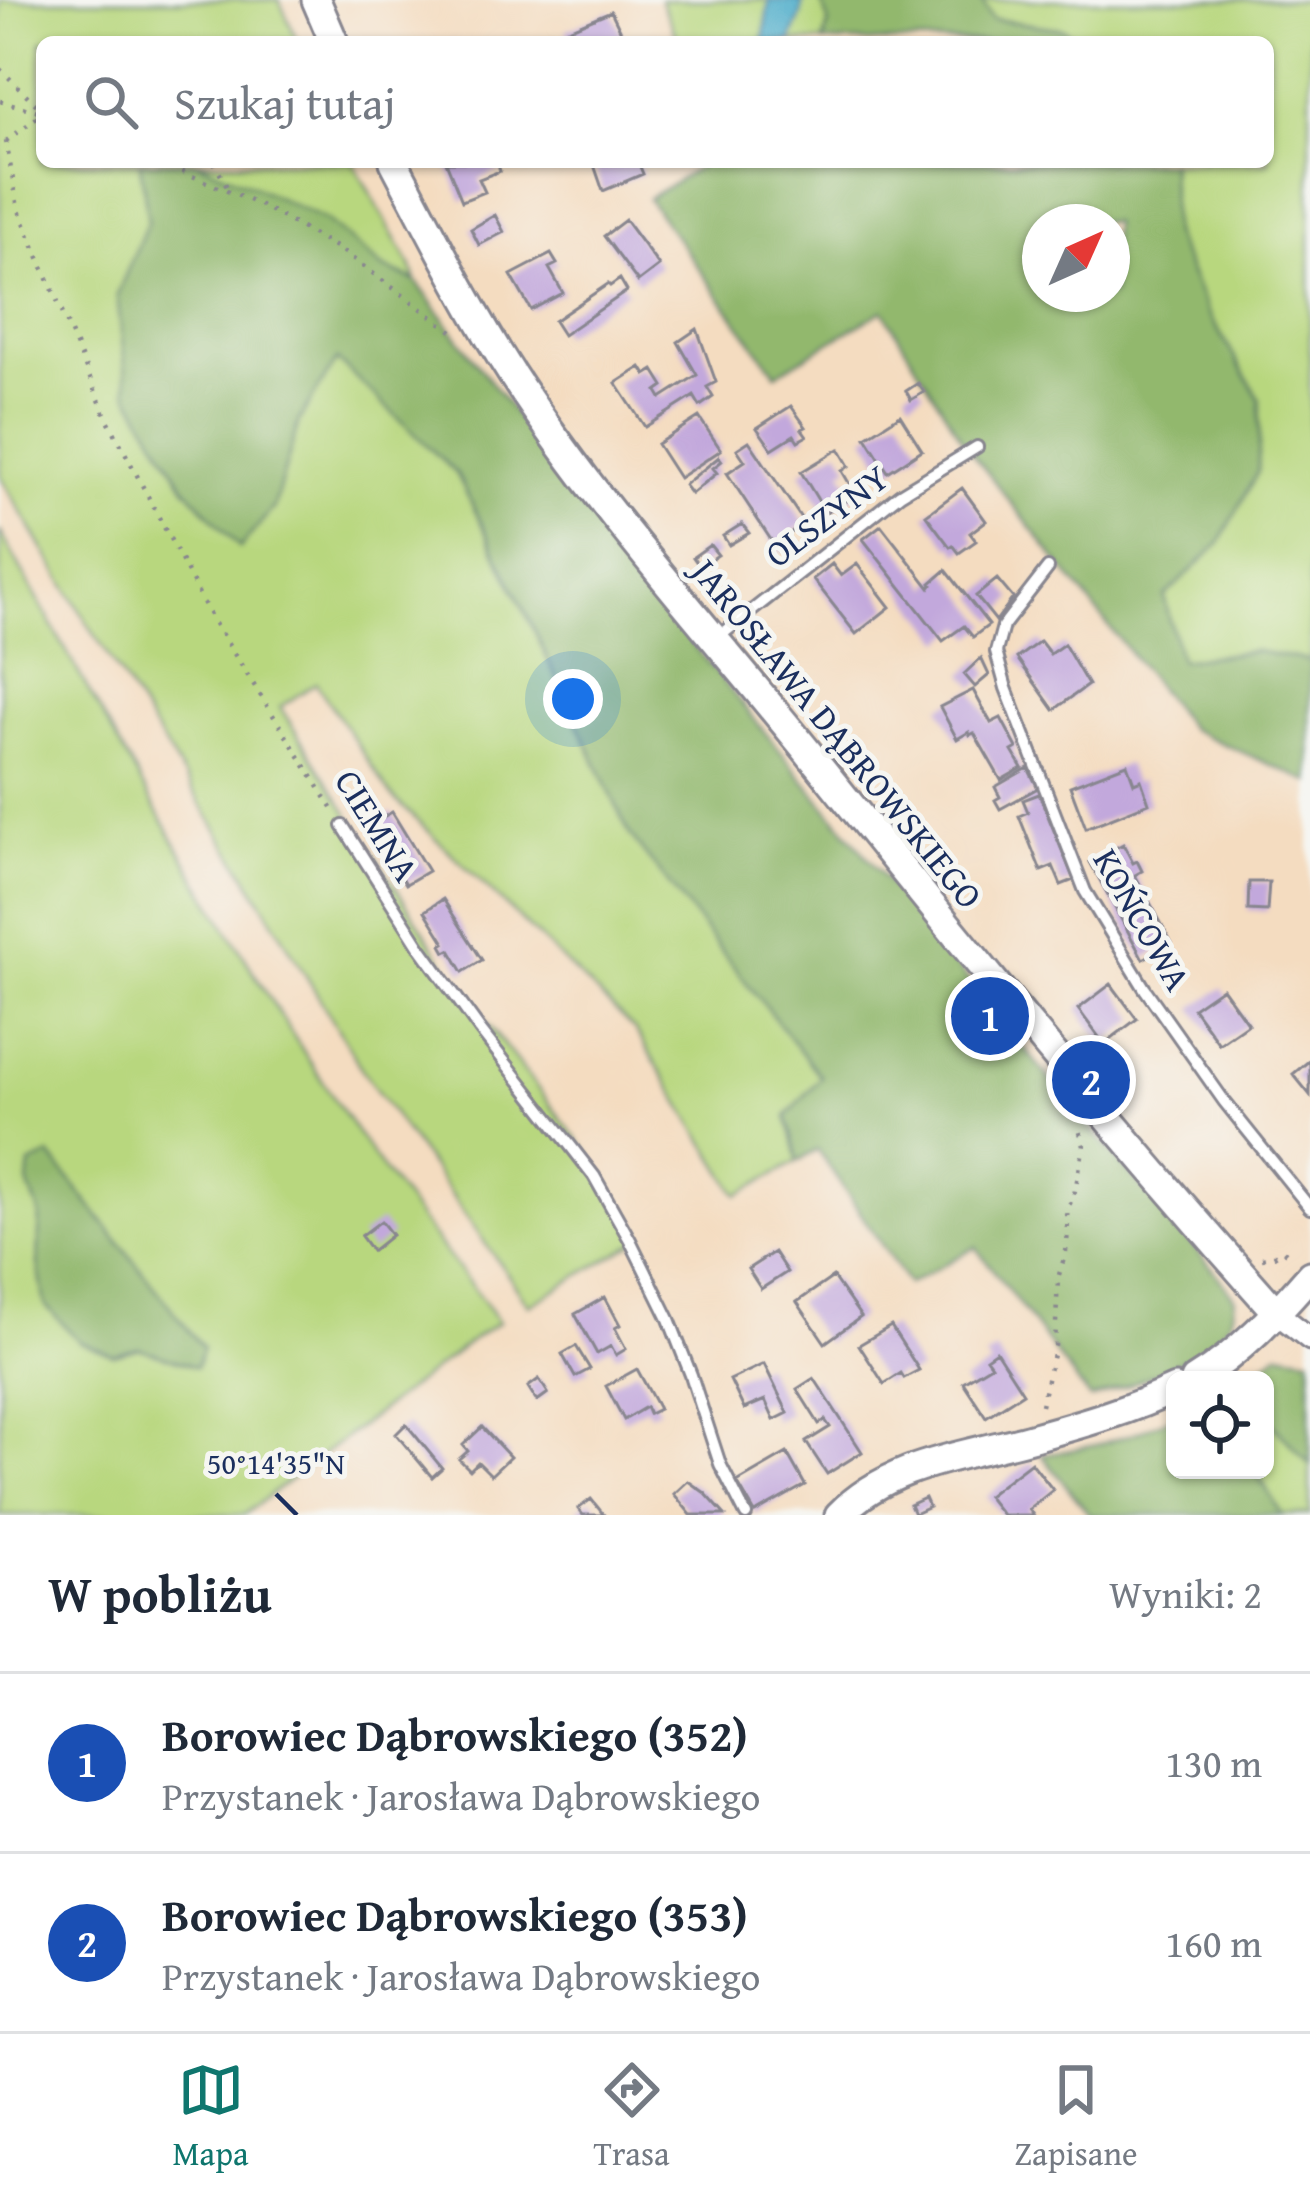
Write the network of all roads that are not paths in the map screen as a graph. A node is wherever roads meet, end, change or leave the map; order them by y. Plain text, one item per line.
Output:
1 (316, 0) edge
2 (331, 36) edge
3 (397, 168) edge
4 (977, 447) dead end
5 (1048, 568) dead end
6 (716, 639) junction
7 (343, 826) road end
8 (1310, 1208) edge
9 (1310, 1275) edge
10 (1277, 1312) junction
11 (1310, 1339) edge
12 (1208, 1371) edge
13 (1166, 1393) edge
14 (746, 1515) edge
15 (838, 1515) edge

1 - 2 street
3 - 6 street, JAROSŁAWA DĄBROWSKIEGO
4 - 6 lane, OLSZYNY
5 - 8 lane, KOŃCOWA
6 - 10 street, JAROSŁAWA DĄBROWSKIEGO
7 - 14 lane, CIEMNA
9 - 10 street
10 - 11 street
10 - 12 street
13 - 15 street

